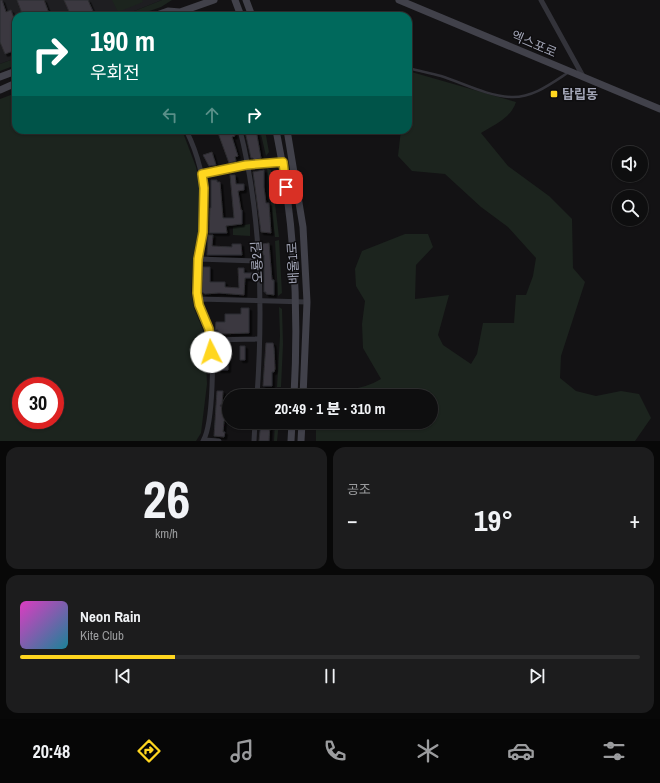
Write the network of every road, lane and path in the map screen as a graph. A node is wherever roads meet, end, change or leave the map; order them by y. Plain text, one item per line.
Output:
1 (214, 0) edge
2 (234, 0) edge
3 (246, 0) edge
4 (399, 0) edge
5 (541, 0) edge
6 (184, 12) edge
7 (239, 12) edge
8 (250, 12) edge
9 (412, 69) edge
10 (12, 72) edge
11 (570, 72) junction
12 (0, 77) edge
13 (584, 78) junction
14 (12, 85) edge
15 (0, 90) edge
16 (660, 109) edge
17 (187, 134) edge
18 (241, 134) edge
19 (277, 134) edge
20 (288, 134) edge
21 (283, 162) junction
22 (246, 165) junction
23 (202, 174) junction
24 (198, 259) junction
25 (258, 261) junction
26 (198, 300) junction
27 (259, 301) junction
28 (295, 301) junction
29 (307, 302) junction
30 (259, 339) junction
31 (211, 340) junction
32 (257, 389) edge
33 (294, 389) edge
34 (303, 389) edge
35 (255, 429) edge
36 (292, 429) edge
37 (302, 429) edge
38 (204, 440) edge
39 (219, 441) edge
40 (254, 441) edge
41 (291, 441) edge
42 (301, 441) edge

1 - 6 main road
2 - 7 main road
3 - 8 main road
4 - 11 main road, 엑스포로
5 - 13 street
9 - 11 lane
10 - 12 main road
11 - 13 main road, 엑스포로
13 - 16 main road, 엑스포로
14 - 15 main road
17 - 23 street
18 - 22 street, 오룡2길
19 - 21 main road, 배울1로
20 - 29 main road, 배울1로
21 - 22 street
21 - 28 main road, 배울1로
22 - 23 street
22 - 25 street, 오룡2길
23 - 24 street
24 - 25 street
24 - 26 street
25 - 27 street, 오룡2길
26 - 27 street
26 - 31 street
27 - 28 street
27 - 30 street, 오룡2길
28 - 29 street
28 - 33 main road, 배울1로
29 - 34 main road, 배울1로
30 - 31 street
30 - 32 street, 오룡2길
31 - 38 street
35 - 40 street
36 - 41 main road
37 - 42 main road
38 - 39 street

